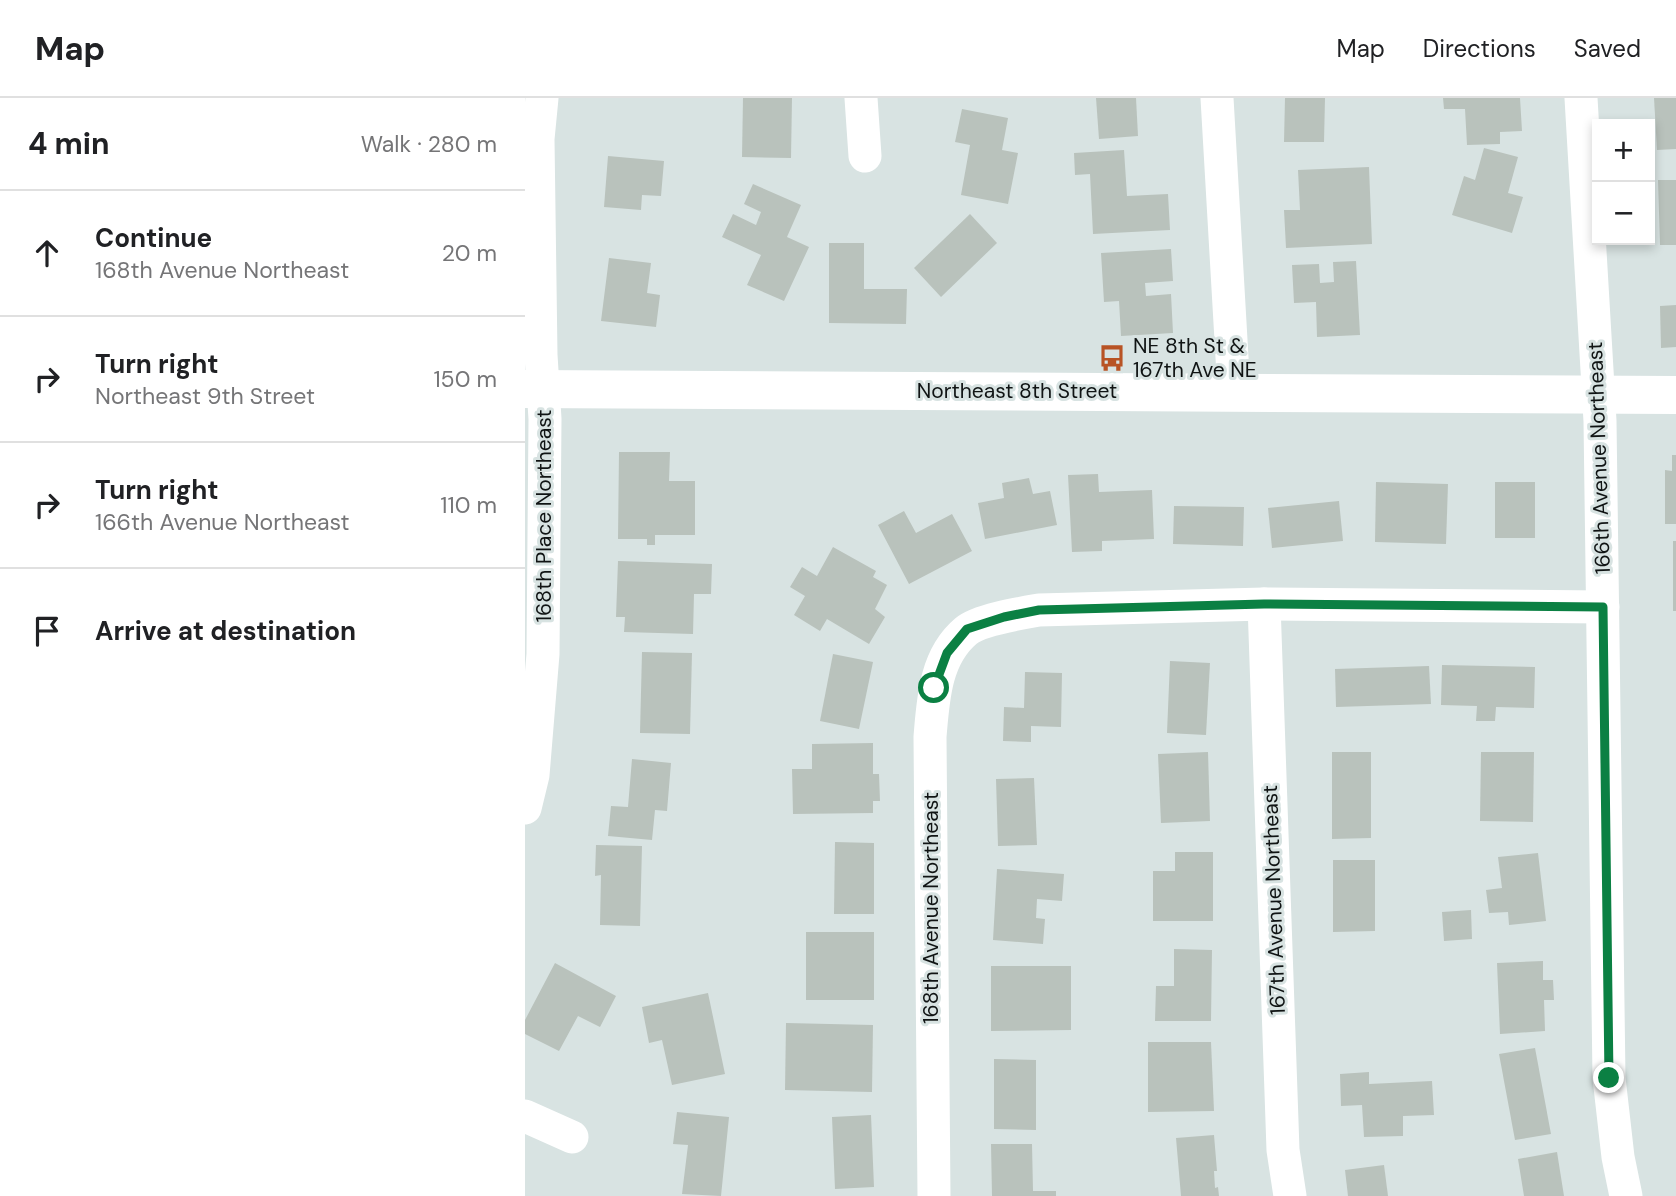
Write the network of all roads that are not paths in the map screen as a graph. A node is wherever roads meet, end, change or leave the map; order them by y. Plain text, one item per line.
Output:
1 (542, 98) edge
2 (862, 98) edge
3 (1217, 98) edge
4 (1581, 98) edge
5 (865, 156) dead end
6 (534, 389) edge
7 (1234, 392) junction
8 (1598, 395) junction
9 (1676, 395) edge
10 (1264, 604) junction
11 (1603, 607) junction
12 (525, 808) edge
13 (525, 1116) edge
14 (572, 1137) dead end
15 (934, 1196) edge
16 (1290, 1196) edge
17 (1626, 1196) edge

1 - 6 street, 168th Place Northeast
2 - 5 street
3 - 7 street
4 - 8 street, 166th Avenue Northeast
6 - 7 street, Northeast 8th Street
6 - 12 street, 168th Place Northeast
7 - 8 street, Northeast 8th Street
8 - 9 street, Northeast 8th Street
8 - 11 street, 166th Avenue Northeast
10 - 11 street
10 - 15 street, 168th Avenue Northeast
10 - 16 street, 167th Avenue Northeast
11 - 17 street, 166th Avenue Northeast
13 - 14 street

